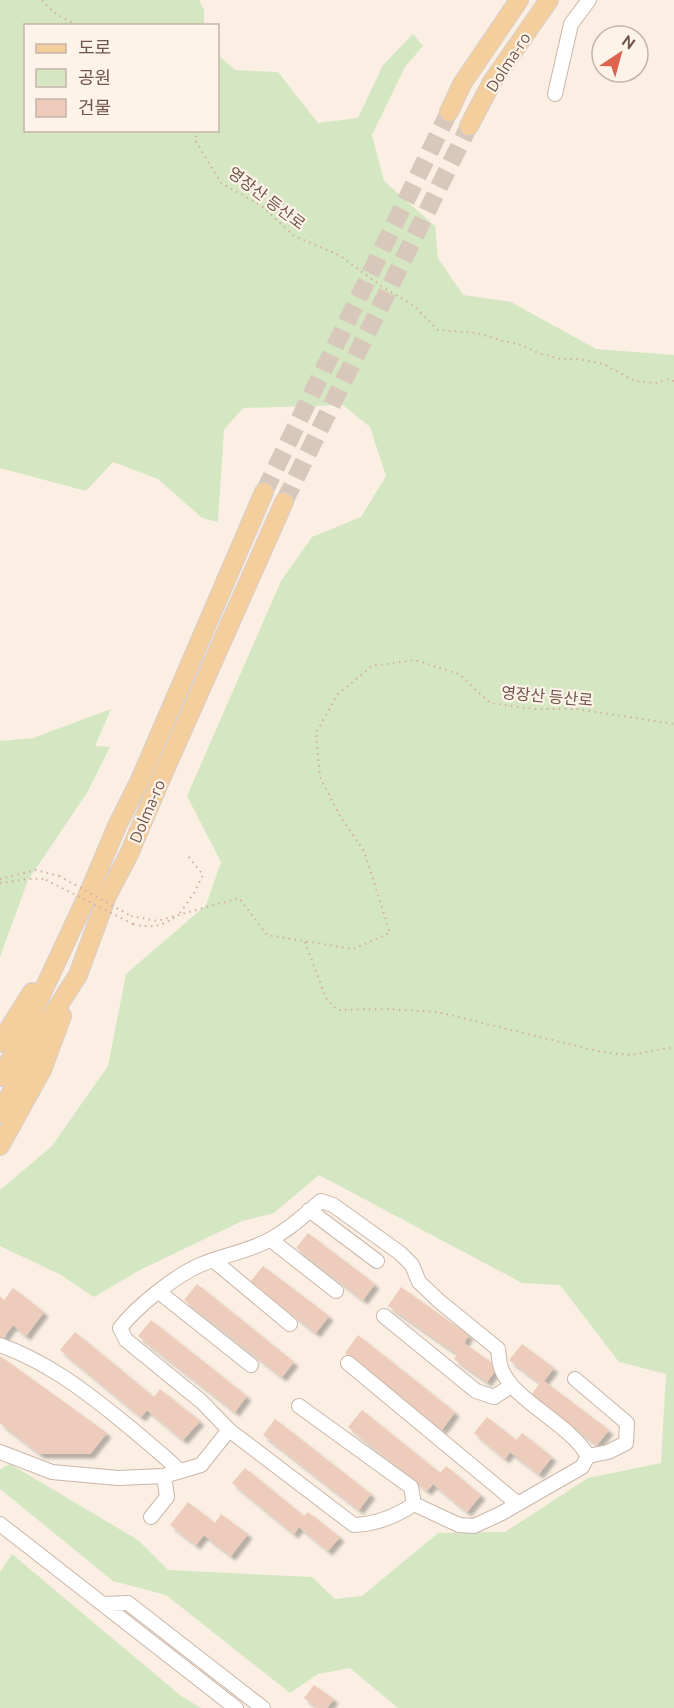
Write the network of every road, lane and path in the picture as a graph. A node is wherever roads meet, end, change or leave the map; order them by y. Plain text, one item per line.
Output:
1 (42, 0) edge
2 (519, 0) edge
3 (549, 0) edge
4 (589, 0) edge
5 (75, 24) edge
6 (555, 94) dead end
7 (449, 112) tunnel mouth
8 (469, 126) tunnel mouth
9 (197, 132) edge
10 (674, 381) edge
11 (264, 492) tunnel mouth
12 (284, 502) tunnel mouth
13 (674, 724) edge
14 (188, 856) dead end
15 (0, 881) edge
16 (178, 915) junction
17 (66, 939) junction
18 (305, 942) junction
19 (78, 975) junction
20 (0, 1043) edge
21 (674, 1047) edge
22 (0, 1077) edge
23 (0, 1114) edge
24 (0, 1146) edge
25 (309, 1210) junction
26 (271, 1240) junction
27 (213, 1260) junction
28 (377, 1261) dead end
29 (336, 1291) dead end
30 (159, 1292) junction
31 (384, 1316) dead end
32 (291, 1324) dead end
33 (0, 1345) edge
34 (348, 1363) dead end
35 (251, 1365) dead end
36 (575, 1379) dead end
37 (511, 1386) junction
38 (299, 1406) dead end
39 (229, 1430) junction
40 (0, 1452) edge
41 (588, 1456) junction
42 (180, 1471) junction
43 (164, 1476) junction
44 (414, 1504) junction
45 (518, 1504) junction
46 (151, 1517) dead end
47 (0, 1524) edge
48 (103, 1604) junction
49 (236, 1708) edge
50 (263, 1708) edge

1 - 5 path
2 - 7 main road, Dolma-ro
3 - 8 main road, Dolma-ro
4 - 6 street
9 - 10 path, 영장산 등산로
11 - 17 main road, Dolma-ro
12 - 19 main road, Dolma-ro
13 - 18 path, 영장산 등산로
14 - 16 path
15 - 16 path, 영장산 등산로, bridge
15 - 16 path, bridge
16 - 18 path, 영장산 등산로
17 - 20 main road
17 - 22 main road, Dolma-ro
18 - 21 path
19 - 23 main road, Dolma-ro
19 - 24 main road
25 - 26 street
25 - 28 street
25 - 37 street
26 - 27 street
26 - 29 street
27 - 30 street
27 - 32 street
30 - 35 street
30 - 39 street
31 - 37 street
33 - 42 street
34 - 45 street
36 - 41 street
37 - 41 street
38 - 44 street
39 - 42 street
39 - 44 street
40 - 43 street
41 - 45 street
42 - 43 street
43 - 46 street
44 - 45 street
47 - 48 street
48 - 49 street
48 - 50 street

